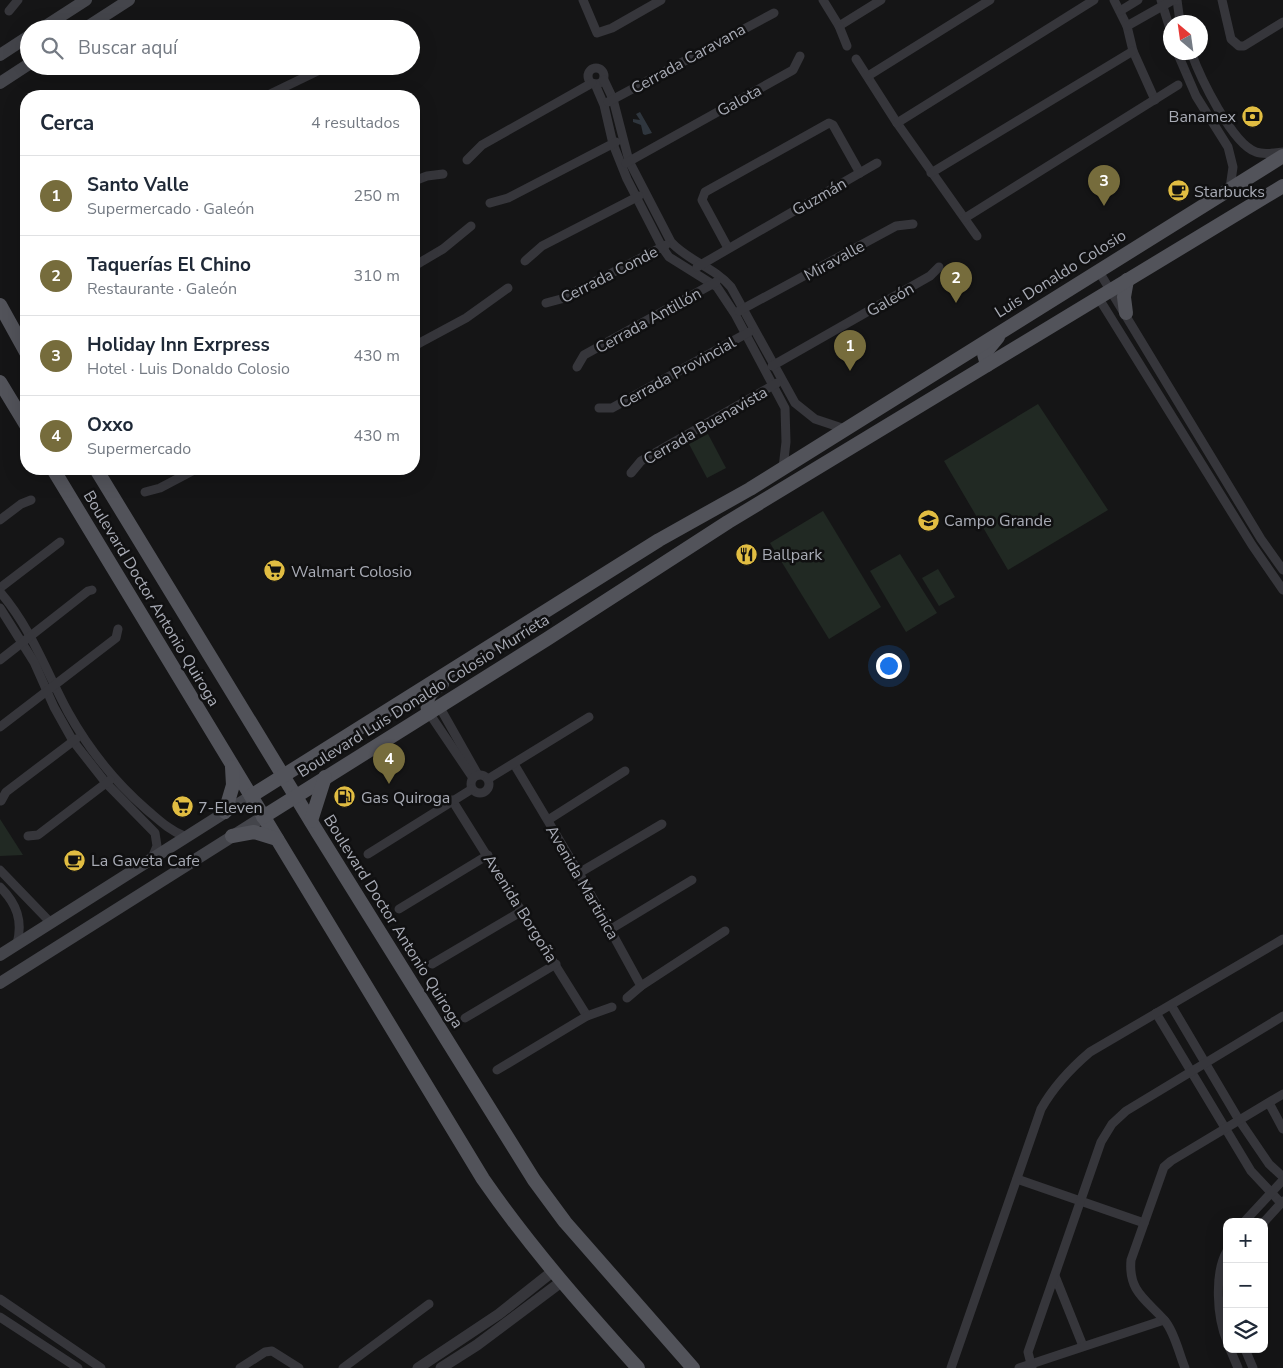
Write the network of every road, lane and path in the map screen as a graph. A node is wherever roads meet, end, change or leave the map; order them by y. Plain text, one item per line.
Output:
1 (18, 0) edge
2 (86, 0) edge
3 (129, 0) edge
4 (583, 0) edge
5 (661, 0) edge
6 (823, 0) edge
7 (881, 0) edge
8 (990, 0) edge
9 (1094, 0) edge
10 (1114, 0) edge
11 (1138, 0) edge
12 (1175, 0) edge
13 (1222, 0) edge
14 (1162, 3) edge
15 (10, 11) dead end
16 (1120, 11) junction
17 (774, 13) dead end
18 (1166, 15) edge
19 (1178, 15) edge
20 (55, 20) edge
21 (98, 20) edge
22 (1283, 22) edge
23 (839, 26) junction
24 (1128, 26) junction
25 (20, 42) edge
26 (847, 46) dead end
27 (1133, 51) junction
28 (0, 55) edge
29 (800, 56) dead end
30 (856, 59) dead end
31 (1180, 60) edge
32 (1194, 60) edge
33 (20, 70) edge
34 (1199, 74) junction
35 (309, 75) edge
36 (868, 76) junction
37 (1188, 80) junction
38 (0, 83) edge
39 (597, 83) junction
40 (1178, 85) dead end
41 (278, 90) edge
42 (612, 99) junction
43 (1155, 100) junction
44 (604, 105) junction
45 (897, 123) junction
46 (623, 139) junction
47 (613, 144) junction
48 (1283, 154) edge
49 (467, 160) dead end
50 (625, 164) junction
51 (877, 164) dead end
52 (860, 172) junction
53 (931, 173) junction
54 (443, 174) dead end
55 (420, 179) edge
56 (1283, 186) edge
57 (1230, 188) junction
58 (645, 193) junction
59 (636, 198) junction
60 (490, 203) dead end
61 (965, 218) junction
62 (912, 224) dead end
63 (471, 226) dead end
64 (976, 236) dead end
65 (671, 242) junction
66 (662, 248) junction
67 (728, 248) junction
68 (420, 262) edge
69 (526, 262) dead end
70 (700, 264) junction
71 (939, 267) dead end
72 (1098, 270) junction
73 (692, 271) junction
74 (722, 277) junction
75 (1127, 280) junction
76 (714, 284) junction
77 (508, 288) dead end
78 (1110, 290) junction
79 (1098, 298) junction
80 (546, 303) dead end
81 (0, 305) edge
82 (744, 309) junction
83 (1126, 313) junction
84 (735, 314) junction
85 (754, 329) junction
86 (1002, 330) junction
87 (745, 334) junction
88 (20, 341) edge
89 (420, 343) edge
90 (959, 356) junction
91 (775, 364) junction
92 (988, 365) junction
93 (577, 367) dead end
94 (765, 370) junction
95 (782, 380) junction
96 (0, 382) edge
97 (773, 385) junction
98 (947, 390) junction
99 (795, 403) junction
100 (599, 408) dead end
101 (785, 408) junction
102 (20, 415) edge
103 (1188, 417) junction
104 (1177, 424) junction
105 (851, 426) junction
106 (783, 468) junction
107 (631, 473) dead end
108 (57, 475) edge
109 (100, 475) edge
110 (185, 475) edge
111 (145, 492) dead end
112 (734, 498) junction
113 (31, 500) dead end
114 (0, 520) edge
115 (728, 522) junction
116 (1261, 538) junction
117 (60, 542) dead end
118 (1252, 545) junction
119 (1283, 570) edge
120 (0, 588) edge
121 (92, 590) dead end
122 (1283, 590) edge
123 (0, 592) edge
124 (575, 594) junction
125 (0, 608) edge
126 (118, 629) dead end
127 (562, 629) junction
128 (30, 636) junction
129 (22, 643) junction
130 (488, 649) junction
131 (0, 660) edge
132 (56, 686) junction
133 (48, 692) junction
134 (434, 710) junction
135 (589, 717) dead end
136 (0, 727) edge
137 (83, 735) junction
138 (73, 741) junction
139 (462, 745) junction
140 (453, 750) junction
141 (269, 751) junction
142 (314, 757) junction
143 (232, 764) junction
144 (514, 764) junction
145 (625, 771) dead end
146 (284, 776) junction
147 (476, 776) junction
148 (324, 777) junction
149 (488, 779) junction
150 (110, 780) junction
151 (472, 789) junction
152 (250, 796) junction
153 (295, 796) junction
154 (452, 800) junction
155 (1, 801) edge
156 (138, 808) junction
157 (225, 812) junction
158 (263, 817) junction
159 (548, 820) junction
160 (311, 821) junction
161 (662, 824) dead end
162 (28, 836) dead end
163 (184, 836) junction
164 (232, 836) junction
165 (277, 840) junction
166 (368, 854) dead end
167 (488, 855) junction
168 (152, 858) junction
169 (0, 870) edge
170 (579, 873) junction
171 (692, 880) dead end
172 (0, 887) edge
173 (399, 909) dead end
174 (522, 911) junction
175 (50, 923) junction
176 (611, 929) junction
177 (725, 931) dead end
178 (1283, 939) edge
179 (17, 944) junction
180 (2, 956) edge
181 (432, 964) dead end
182 (556, 964) junction
183 (0, 983) edge
184 (641, 986) junction
185 (626, 998) dead end
186 (1171, 1005) junction
187 (612, 1007) dead end
188 (1156, 1013) junction
189 (588, 1016) junction
190 (1283, 1016) edge
191 (466, 1018) dead end
192 (1205, 1062) junction
193 (497, 1070) dead end
194 (1192, 1072) junction
195 (1283, 1094) edge
196 (1268, 1102) junction
197 (1239, 1120) junction
198 (1226, 1128) junction
199 (1283, 1129) edge
200 (1283, 1178) edge
201 (1017, 1179) junction
202 (1270, 1192) junction
203 (1081, 1202) junction
204 (1282, 1202) edge
205 (1247, 1218) edge
206 (1268, 1218) edge
207 (1144, 1224) junction
208 (1225, 1263) edge
209 (552, 1272) junction
210 (1055, 1276) junction
211 (561, 1282) junction
212 (0, 1299) edge
213 (429, 1304) dead end
214 (0, 1317) edge
215 (1164, 1320) junction
216 (1223, 1332) edge
217 (1082, 1346) junction
218 (71, 1347) junction
219 (1232, 1353) edge
220 (1247, 1353) edge
221 (64, 1357) junction
222 (1031, 1366) edge
223 (78, 1368) edge
224 (101, 1368) edge
225 (240, 1368) edge
226 (299, 1368) edge
227 (343, 1368) edge
228 (418, 1368) edge
229 (440, 1368) edge
230 (638, 1368) edge
231 (693, 1368) edge
232 (950, 1368) edge
233 (1019, 1368) edge
234 (1185, 1368) edge
235 (1238, 1368) edge
236 (1253, 1368) edge

1 - 15 street
2 - 20 main road
3 - 21 main road
4 - 5 street
6 - 23 street
7 - 23 street
8 - 36 street
9 - 45 street
10 - 16 street
11 - 16 street
12 - 14 street
12 - 19 street
13 - 22 street
14 - 18 street
14 - 24 street
16 - 24 street
17 - 42 street, Cerrada Caravana
23 - 26 street
24 - 27 street
25 - 28 main road
27 - 43 street
27 - 53 street
29 - 50 street, Galota
30 - 36 street
31 - 37 street
32 - 34 street
33 - 38 main road
34 - 37 street
34 - 48 street
35 - 41 street
36 - 45 street
37 - 57 street
39 - 42 street
39 - 44 street
39 - 49 street
40 - 43 street
42 - 44 street, Cerrada Caravana
42 - 46 street
43 - 61 street
44 - 47 street
45 - 53 street
46 - 47 street
46 - 50 street
47 - 50 street
47 - 60 street
48 - 57 main road, Luis Donaldo Colosio
50 - 58 street
50 - 59 street
51 - 52 street
52 - 67 street, Guzmán
52 - 67 street, Guzmán
53 - 61 street
54 - 55 street
56 - 75 main road
57 - 72 main road, Luis Donaldo Colosio
58 - 59 street
58 - 65 street
59 - 66 street
59 - 69 street
61 - 64 street
62 - 82 street, Miravalle
63 - 68 street
65 - 66 street, Cerrada Conde
65 - 70 street
66 - 73 street
66 - 80 street, Cerrada Conde
67 - 70 street
70 - 73 street
70 - 74 street
71 - 91 street, Galeón
72 - 78 street
72 - 86 main road, Luis Donaldo Colosio
73 - 76 street
74 - 76 street, Cerrada Antillón
74 - 82 street
75 - 78 main road
75 - 83 main road
76 - 84 street
76 - 93 street, Cerrada Antillón
77 - 89 street
78 - 79 main road
78 - 83 street
79 - 92 main road
79 - 104 street
81 - 88 main road
82 - 84 street, Miravalle
82 - 85 street
83 - 103 street
84 - 87 street
85 - 87 street, Cerrada Provincial
85 - 91 street
86 - 90 main road, Luis Donaldo Colosio
86 - 92 main road
87 - 94 street
87 - 100 street, Cerrada Provincial
90 - 98 main road
90 - 105 main road, Luis Donaldo Colosio
91 - 94 street, Galeón
91 - 95 street
92 - 98 main road
94 - 97 street
95 - 97 street, Cerrada Buenavista
95 - 99 street
96 - 102 main road
97 - 101 street
97 - 107 street, Cerrada Buenavista
98 - 115 main road, Boulevard Luis Donaldo Colosio Murrieta
99 - 101 street
99 - 105 street
101 - 106 street
103 - 104 street
103 - 116 street
104 - 118 street
105 - 106 main road, Boulevard Luis Donaldo Colosio Murrieta
106 - 112 main road, Boulevard Luis Donaldo Colosio Murrieta
108 - 143 main road, Boulevard Doctor Antonio Quiroga
109 - 141 main road, Boulevard Doctor Antonio Quiroga
110 - 111 street
112 - 115 main road
112 - 124 main road, Boulevard Luis Donaldo Colosio Murrieta
113 - 114 street
115 - 127 main road, Boulevard Luis Donaldo Colosio Murrieta
116 - 118 street
116 - 119 street
117 - 120 street
118 - 122 street
121 - 128 street
123 - 128 street
124 - 127 main road
124 - 130 main road, Boulevard Luis Donaldo Colosio Murrieta
125 - 129 street
126 - 132 street
127 - 134 main road, Boulevard Luis Donaldo Colosio Murrieta
128 - 129 street
128 - 132 street
129 - 131 street
129 - 133 street
130 - 134 main road
130 - 142 main road, Boulevard Luis Donaldo Colosio Murrieta
132 - 133 street
132 - 137 street
133 - 136 street
133 - 138 street
134 - 139 street
134 - 140 street
134 - 148 main road, Boulevard Luis Donaldo Colosio Murrieta
135 - 144 street
137 - 138 street
137 - 150 street
138 - 150 street
138 - 155 street
139 - 140 street
139 - 147 street
140 - 147 street
141 - 142 main road
141 - 146 main road, Boulevard Doctor Antonio Quiroga
142 - 146 main road, Boulevard Luis Donaldo Colosio Murrieta
143 - 152 main road, Boulevard Doctor Antonio Quiroga
143 - 157 main road
144 - 149 street
144 - 159 street, Avenida Martinica
145 - 159 street
146 - 152 main road, Boulevard Luis Donaldo Colosio Murrieta
146 - 153 main road, Boulevard Doctor Antonio Quiroga
147 - 149 street
147 - 151 street
148 - 153 main road, Boulevard Luis Donaldo Colosio Murrieta
148 - 160 main road
149 - 151 street
150 - 156 street
150 - 162 street
151 - 154 street
152 - 157 main road, Boulevard Luis Donaldo Colosio Murrieta
152 - 158 main road, Boulevard Doctor Antonio Quiroga
153 - 158 main road, Boulevard Luis Donaldo Colosio Murrieta
153 - 160 main road, Boulevard Doctor Antonio Quiroga
154 - 166 street
154 - 167 street, Avenida Borgoña
156 - 163 street
156 - 168 street
157 - 163 main road, Boulevard Luis Donaldo Colosio Murrieta
158 - 164 main road, Boulevard Luis Donaldo Colosio Murrieta
158 - 165 main road, Boulevard Doctor Antonio Quiroga
159 - 170 street, Avenida Martinica
160 - 231 main road, Boulevard Doctor Antonio Quiroga
161 - 170 street
163 - 168 main road, Boulevard Luis Donaldo Colosio Murrieta
164 - 165 main road
164 - 183 main road, Boulevard Luis Donaldo Colosio Murrieta
165 - 209 main road, Boulevard Doctor Antonio Quiroga
167 - 173 street
167 - 174 street, Avenida Borgoña
168 - 175 main road, Boulevard Luis Donaldo Colosio Murrieta
169 - 175 street
170 - 176 street, Avenida Martinica
171 - 176 street
172 - 179 street
174 - 181 street
174 - 182 street, Avenida Borgoña
175 - 179 main road, Boulevard Luis Donaldo Colosio Murrieta
176 - 184 street, Avenida Martinica
177 - 184 street
178 - 186 street
179 - 180 main road, Boulevard Luis Donaldo Colosio Murrieta
182 - 189 street, Avenida Borgoña
182 - 191 street
184 - 185 street
186 - 188 street
186 - 192 street
187 - 189 street
188 - 194 street
188 - 201 street
189 - 193 street
190 - 192 street
192 - 194 street
192 - 197 street
194 - 198 street
194 - 203 street
195 - 196 street
196 - 197 street
196 - 199 street
197 - 198 street
197 - 200 street
198 - 202 street
198 - 207 street
200 - 202 street
201 - 203 street
201 - 232 street
202 - 204 street
202 - 205 street
203 - 207 street
203 - 210 street
204 - 206 street
207 - 215 street
208 - 216 street
209 - 211 main road, Boulevard Doctor Antonio Quiroga
209 - 228 street
210 - 217 street
210 - 222 street
211 - 229 street
211 - 230 main road, Boulevard Doctor Antonio Quiroga
212 - 218 street
213 - 227 street
214 - 221 street
215 - 217 street
215 - 234 street
217 - 222 street
218 - 221 street
218 - 224 street
219 - 235 street
220 - 236 street
221 - 223 street
222 - 233 street
225 - 226 street

